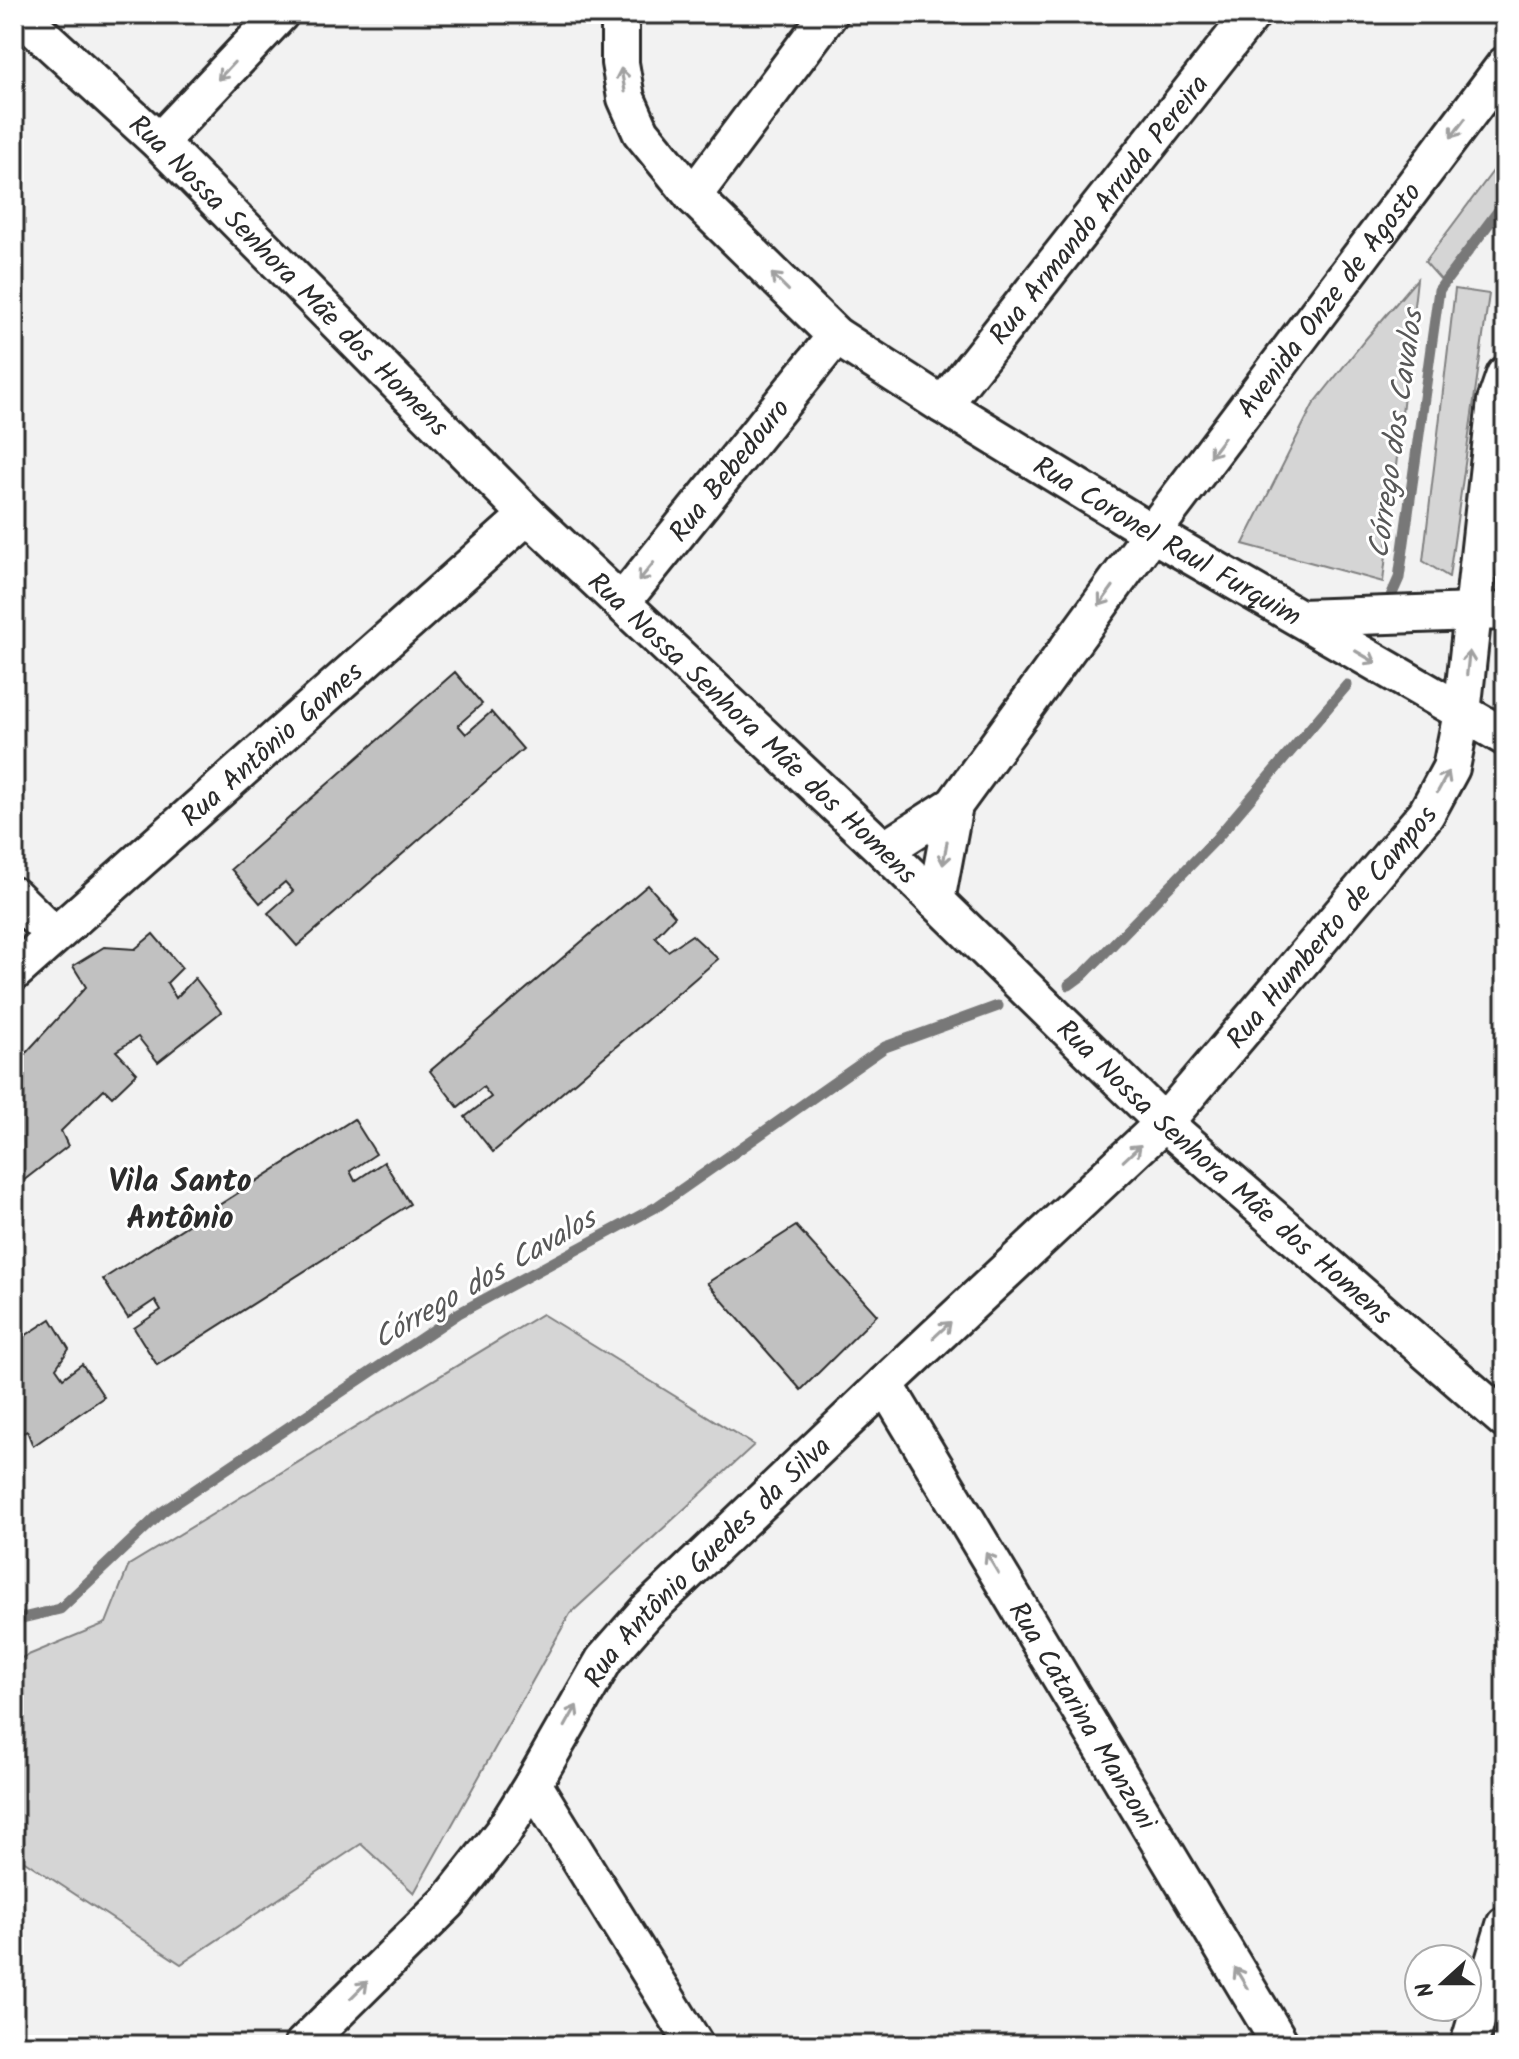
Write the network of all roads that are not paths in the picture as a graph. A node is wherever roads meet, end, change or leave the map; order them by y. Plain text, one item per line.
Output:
1 (19, 14) edge
2 (280, 14) edge
3 (620, 14) edge
4 (829, 14) edge
5 (1252, 14) edge
6 (1505, 65) edge
7 (159, 142) junction
8 (693, 196) junction
9 (836, 336) junction
10 (1505, 375) edge
11 (943, 405) junction
12 (528, 515) junction
13 (1152, 533) junction
14 (622, 602) junction
15 (1489, 612) edge
16 (1298, 618) junction
17 (1462, 713) junction
18 (1505, 737) edge
19 (954, 805) junction
20 (884, 850) junction
21 (14, 896) edge
22 (936, 901) junction
23 (54, 935) junction
24 (14, 972) edge
25 (1164, 1123) junction
26 (885, 1384) junction
27 (1505, 1420) edge
28 (533, 1784) junction
29 (503, 1832) junction
30 (585, 1866) junction
31 (1505, 1925) edge
32 (303, 2045) edge
33 (695, 2045) edge
34 (1281, 2045) edge
35 (1469, 2045) edge

1 - 7 street, Rua Nossa Senhora Mãe dos Homens
2 -> 7 street
8 -> 3 street, Rua Coronel Raul Furquim
4 - 8 street
5 - 11 street, Rua Armando Arruda Pereira
6 -> 13 street, Avenida Onze de Agosto
7 - 12 street, Rua Nossa Senhora Mãe dos Homens
9 -> 8 street, Rua Coronel Raul Furquim
9 - 11 street, Rua Coronel Raul Furquim
9 -> 14 street, Rua Bebedouro
10 - 15 street, Rua Humberto de Campos
11 - 13 street, Rua Coronel Raul Furquim
12 - 14 street, Rua Nossa Senhora Mãe dos Homens
12 - 23 street, Rua Antônio Gomes
13 - 16 street, Rua Coronel Raul Furquim
13 -> 19 street, Avenida Onze de Agosto
14 - 20 street, Rua Nossa Senhora Mãe dos Homens
15 - 16 street
17 -> 15 street, Rua Humberto de Campos
16 -> 17 street, Rua Coronel Raul Furquim
17 - 18 street, Rua Coronel Raul Furquim
25 -> 17 street, Rua Humberto de Campos
19 - 20 street
19 -> 22 street
20 - 22 street, Rua Nossa Senhora Mãe dos Homens
21 - 23 street
22 - 25 street, Rua Nossa Senhora Mãe dos Homens
23 - 24 street, Rua Antônio Gomes
26 -> 25 street, Rua Antônio Guedes da Silva
25 - 27 street, Rua Nossa Senhora Mãe dos Homens
28 -> 26 street, Rua Antônio Guedes da Silva
34 -> 26 street, Rua Catarina Manzoni
28 - 29 street, Rua Antônio Guedes da Silva
28 - 30 street
29 - 30 street
32 -> 29 street, Rua Antônio Guedes da Silva
30 - 33 street
31 - 35 street

